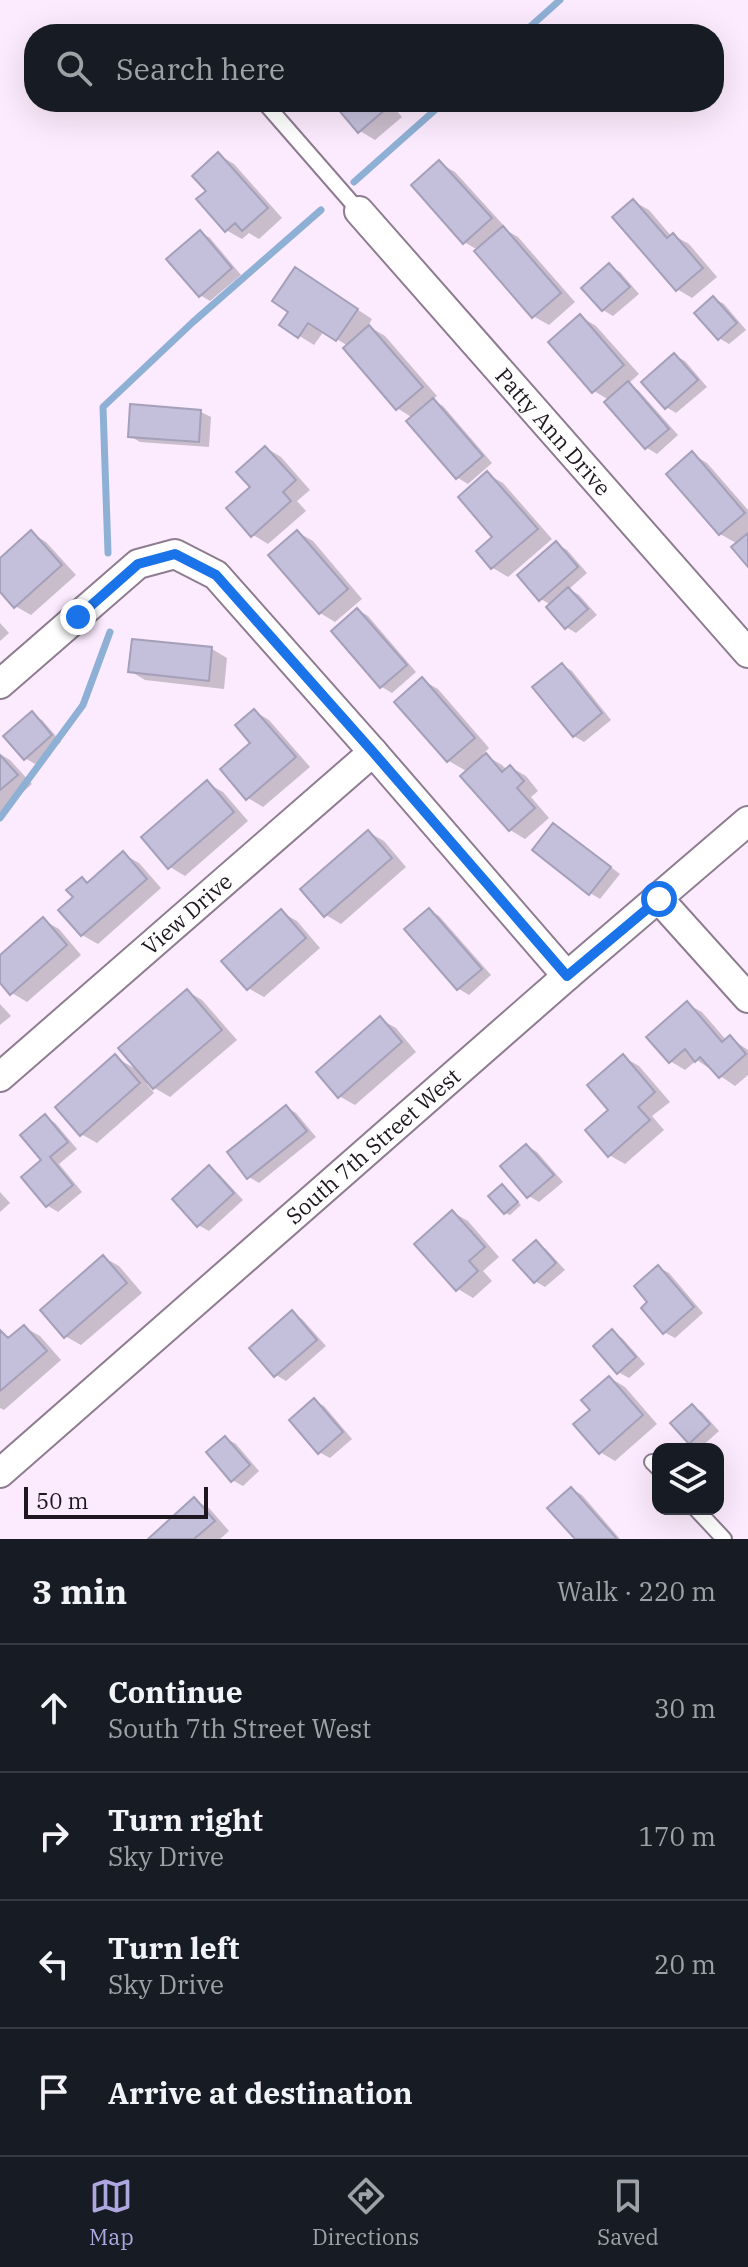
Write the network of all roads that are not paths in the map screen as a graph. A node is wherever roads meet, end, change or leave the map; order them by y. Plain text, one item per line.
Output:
1 (273, 112) edge
2 (359, 211) joint
3 (748, 653) edge
4 (0, 684) edge
5 (373, 752) junction
6 (748, 821) edge
7 (659, 899) junction
8 (567, 976) junction
9 (748, 998) edge
10 (0, 1077) edge
11 (0, 1473) edge
12 (702, 1515) edge
13 (724, 1539) edge

1 - 2 lane
2 - 3 street, Patty Ann Drive
4 - 5 street
5 - 8 street
5 - 10 street, View Drive
6 - 7 street, South 7th Street West
7 - 8 street, South 7th Street West
7 - 9 street
8 - 11 street, South 7th Street West
12 - 13 lane

